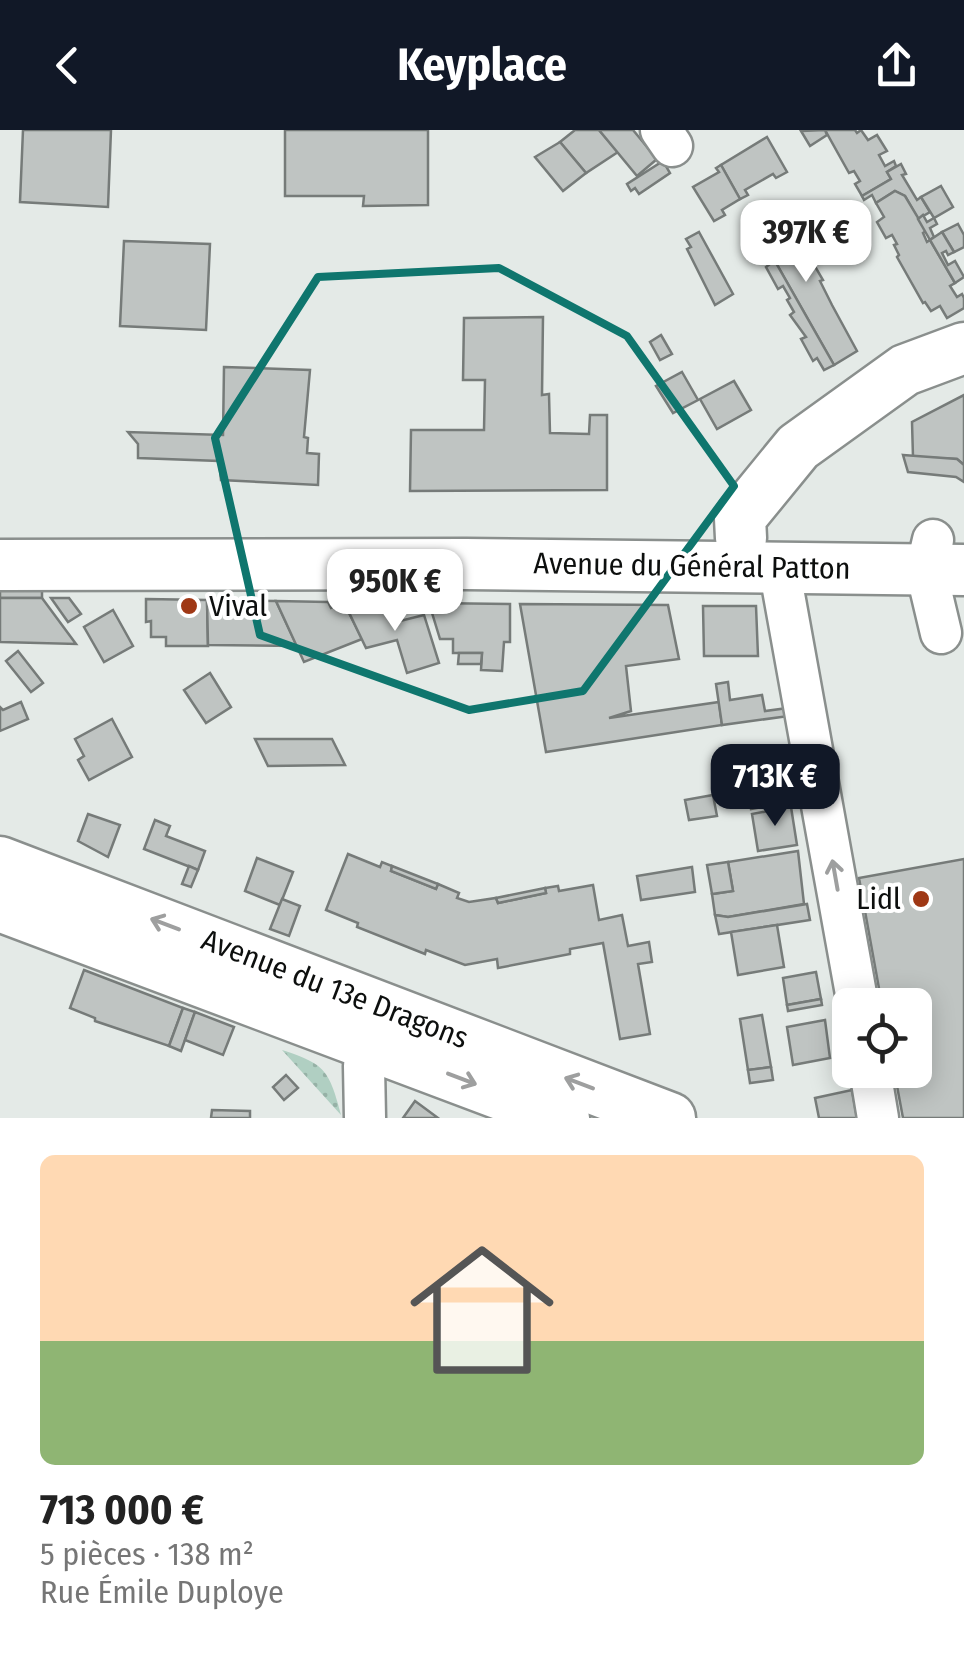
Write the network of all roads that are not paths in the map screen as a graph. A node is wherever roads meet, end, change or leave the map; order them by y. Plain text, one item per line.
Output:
1 (964, 348) edge
2 (964, 361) edge
3 (0, 540) edge
4 (769, 547) junction
5 (947, 555) edge
6 (0, 565) edge
7 (942, 633) dead end
8 (0, 862) edge
9 (0, 906) edge
10 (855, 988) edge
11 (378, 1026) junction
12 (873, 1088) edge
13 (365, 1118) edge
14 (564, 1118) edge
15 (670, 1118) edge
16 (878, 1118) edge

1 - 4 main road
2 - 4 main road
3 - 4 main road, Avenue du Général Patton
4 - 5 main road, Avenue du Général Patton
4 - 6 main road, Avenue du Général Patton
10 -> 4 street
5 - 7 street
11 -> 8 main road, Avenue du 13e Dragons
9 - 11 main road, Avenue du 13e Dragons
11 - 13 street
11 -> 14 main road, Avenue du 13e Dragons
15 -> 11 main road, Avenue du 13e Dragons
12 - 16 street

